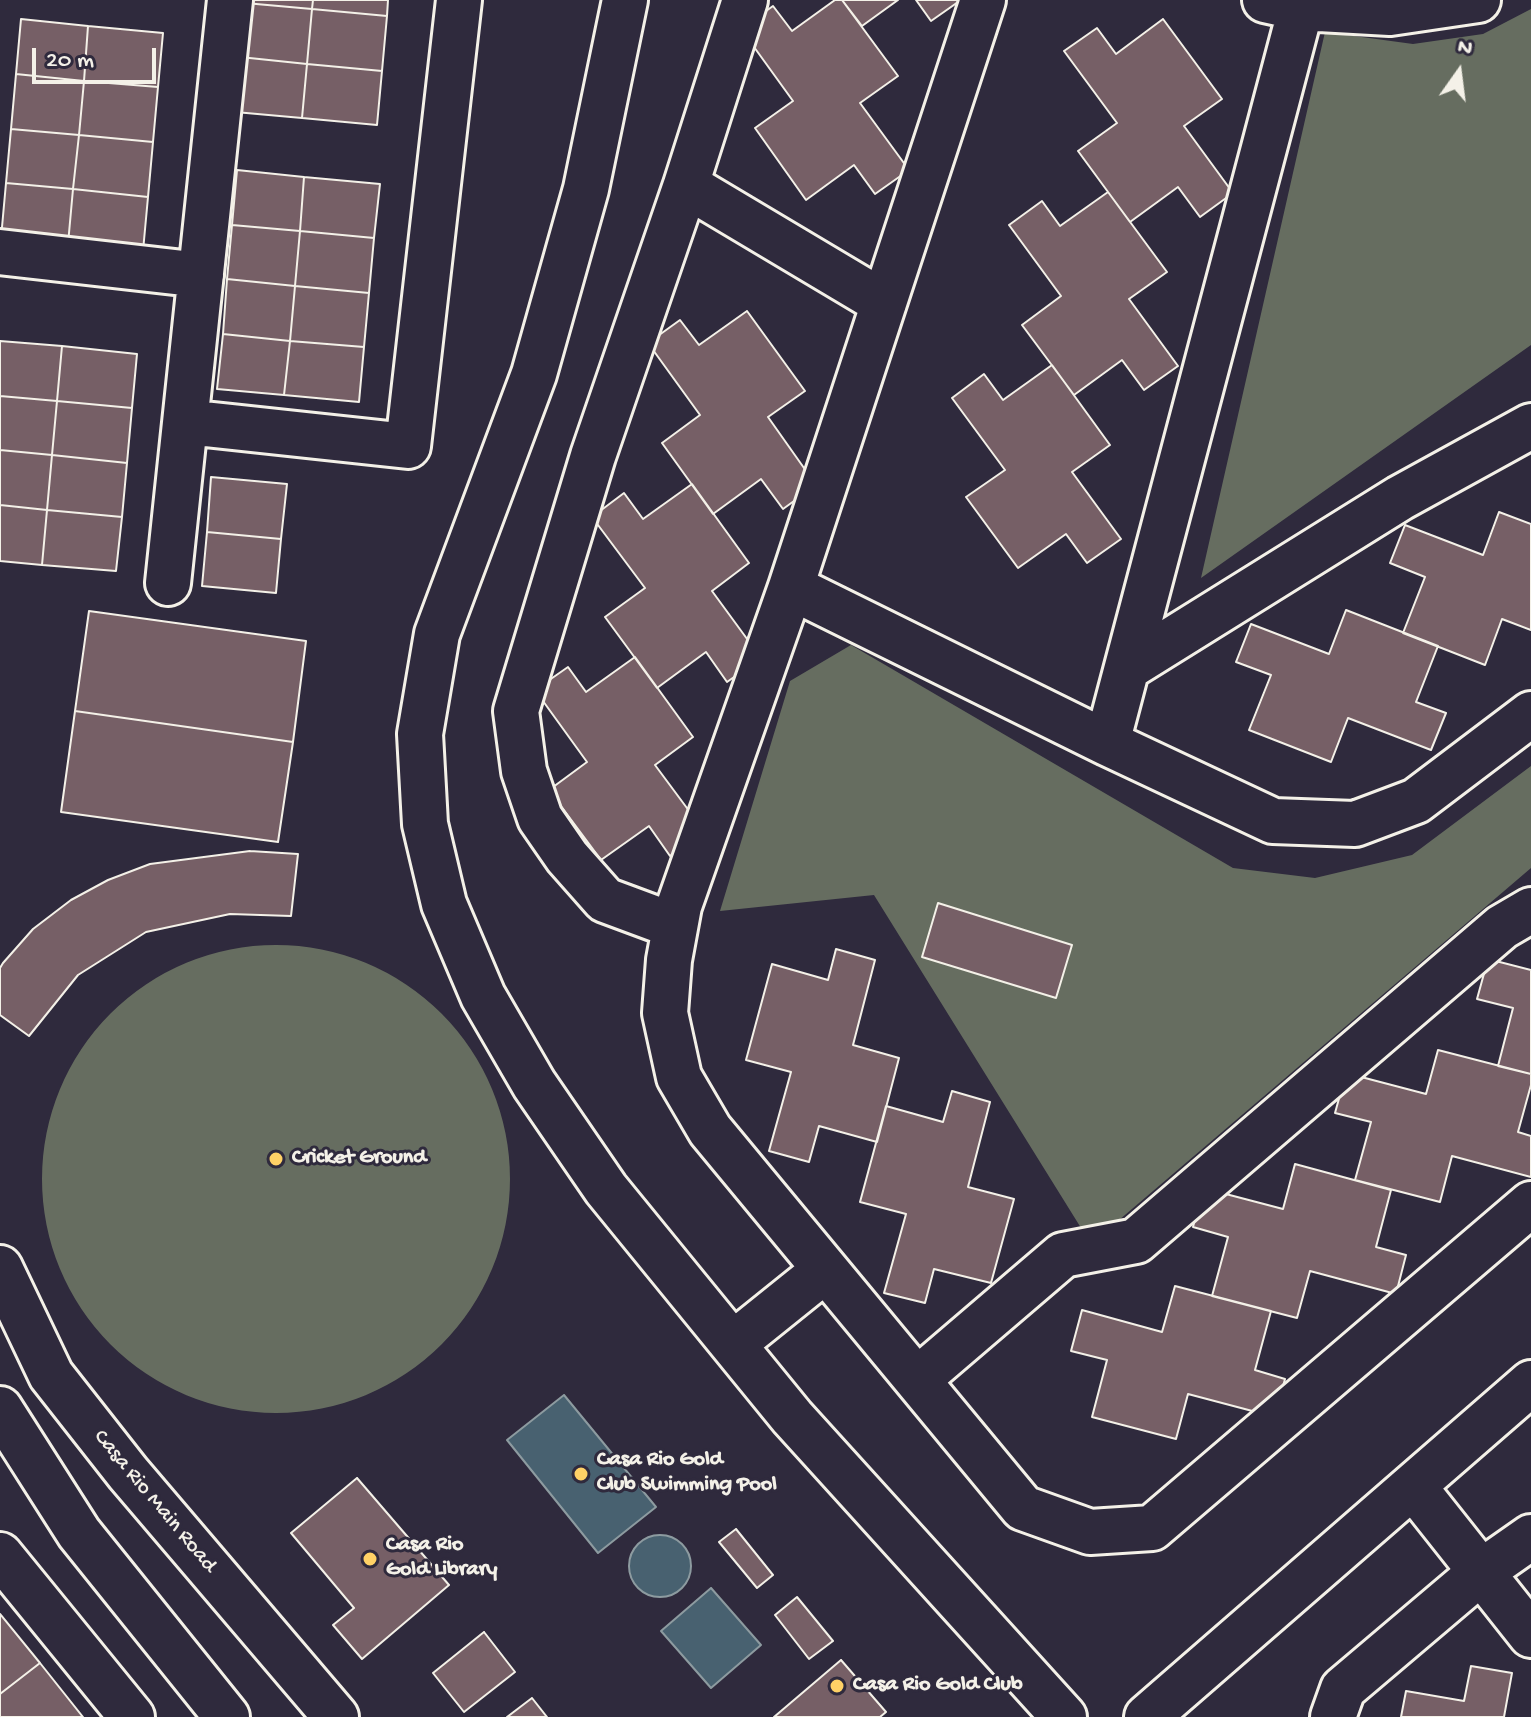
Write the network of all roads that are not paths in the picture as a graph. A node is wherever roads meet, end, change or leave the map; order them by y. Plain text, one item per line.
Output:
1 (230, 0) edge
2 (459, 0) edge
3 (625, 0) edge
4 (745, 0) edge
5 (983, 0) edge
6 (1478, 0) edge
7 (1283, 4) edge
8 (686, 185) junction
9 (0, 252) edge
10 (201, 275) junction
11 (884, 303) junction
12 (186, 422) junction
13 (1531, 426) edge
14 (168, 583) dead end
15 (791, 587) junction
16 (1127, 668) junction
17 (1531, 714) edge
18 (1107, 743) junction
19 (1531, 910) edge
20 (675, 926) junction
21 (1531, 1204) edge
22 (0, 1268) edge
23 (825, 1270) junction
24 (733, 1344) junction
25 (917, 1380) junction
26 (1531, 1383) edge
27 (0, 1409) edge
28 (1413, 1486) junction
29 (1531, 1537) edge
30 (0, 1555) edge
31 (1481, 1572) junction
32 (1531, 1635) edge
33 (132, 1717) edge
34 (227, 1717) edge
35 (336, 1717) edge
36 (1064, 1717) edge
37 (1147, 1717) edge
38 (1333, 1717) edge

1 - 10 street
2 - 12 street
3 - 24 street
4 - 8 street
5 - 11 street
6 - 7 street
7 - 16 street
8 - 11 street
8 - 20 street
9 - 10 street
10 - 12 street
11 - 15 street
12 - 14 street
13 - 16 street
15 - 18 street
15 - 20 street
16 - 18 street
17 - 18 street
19 - 25 street
20 - 23 street
21 - 25 street
22 - 35 street, Casa Rio Main Road
23 - 24 street
23 - 25 street
24 - 36 street
26 - 28 street
27 - 34 street
28 - 31 street
28 - 37 street
29 - 31 street
30 - 33 street
31 - 32 street
31 - 38 street

